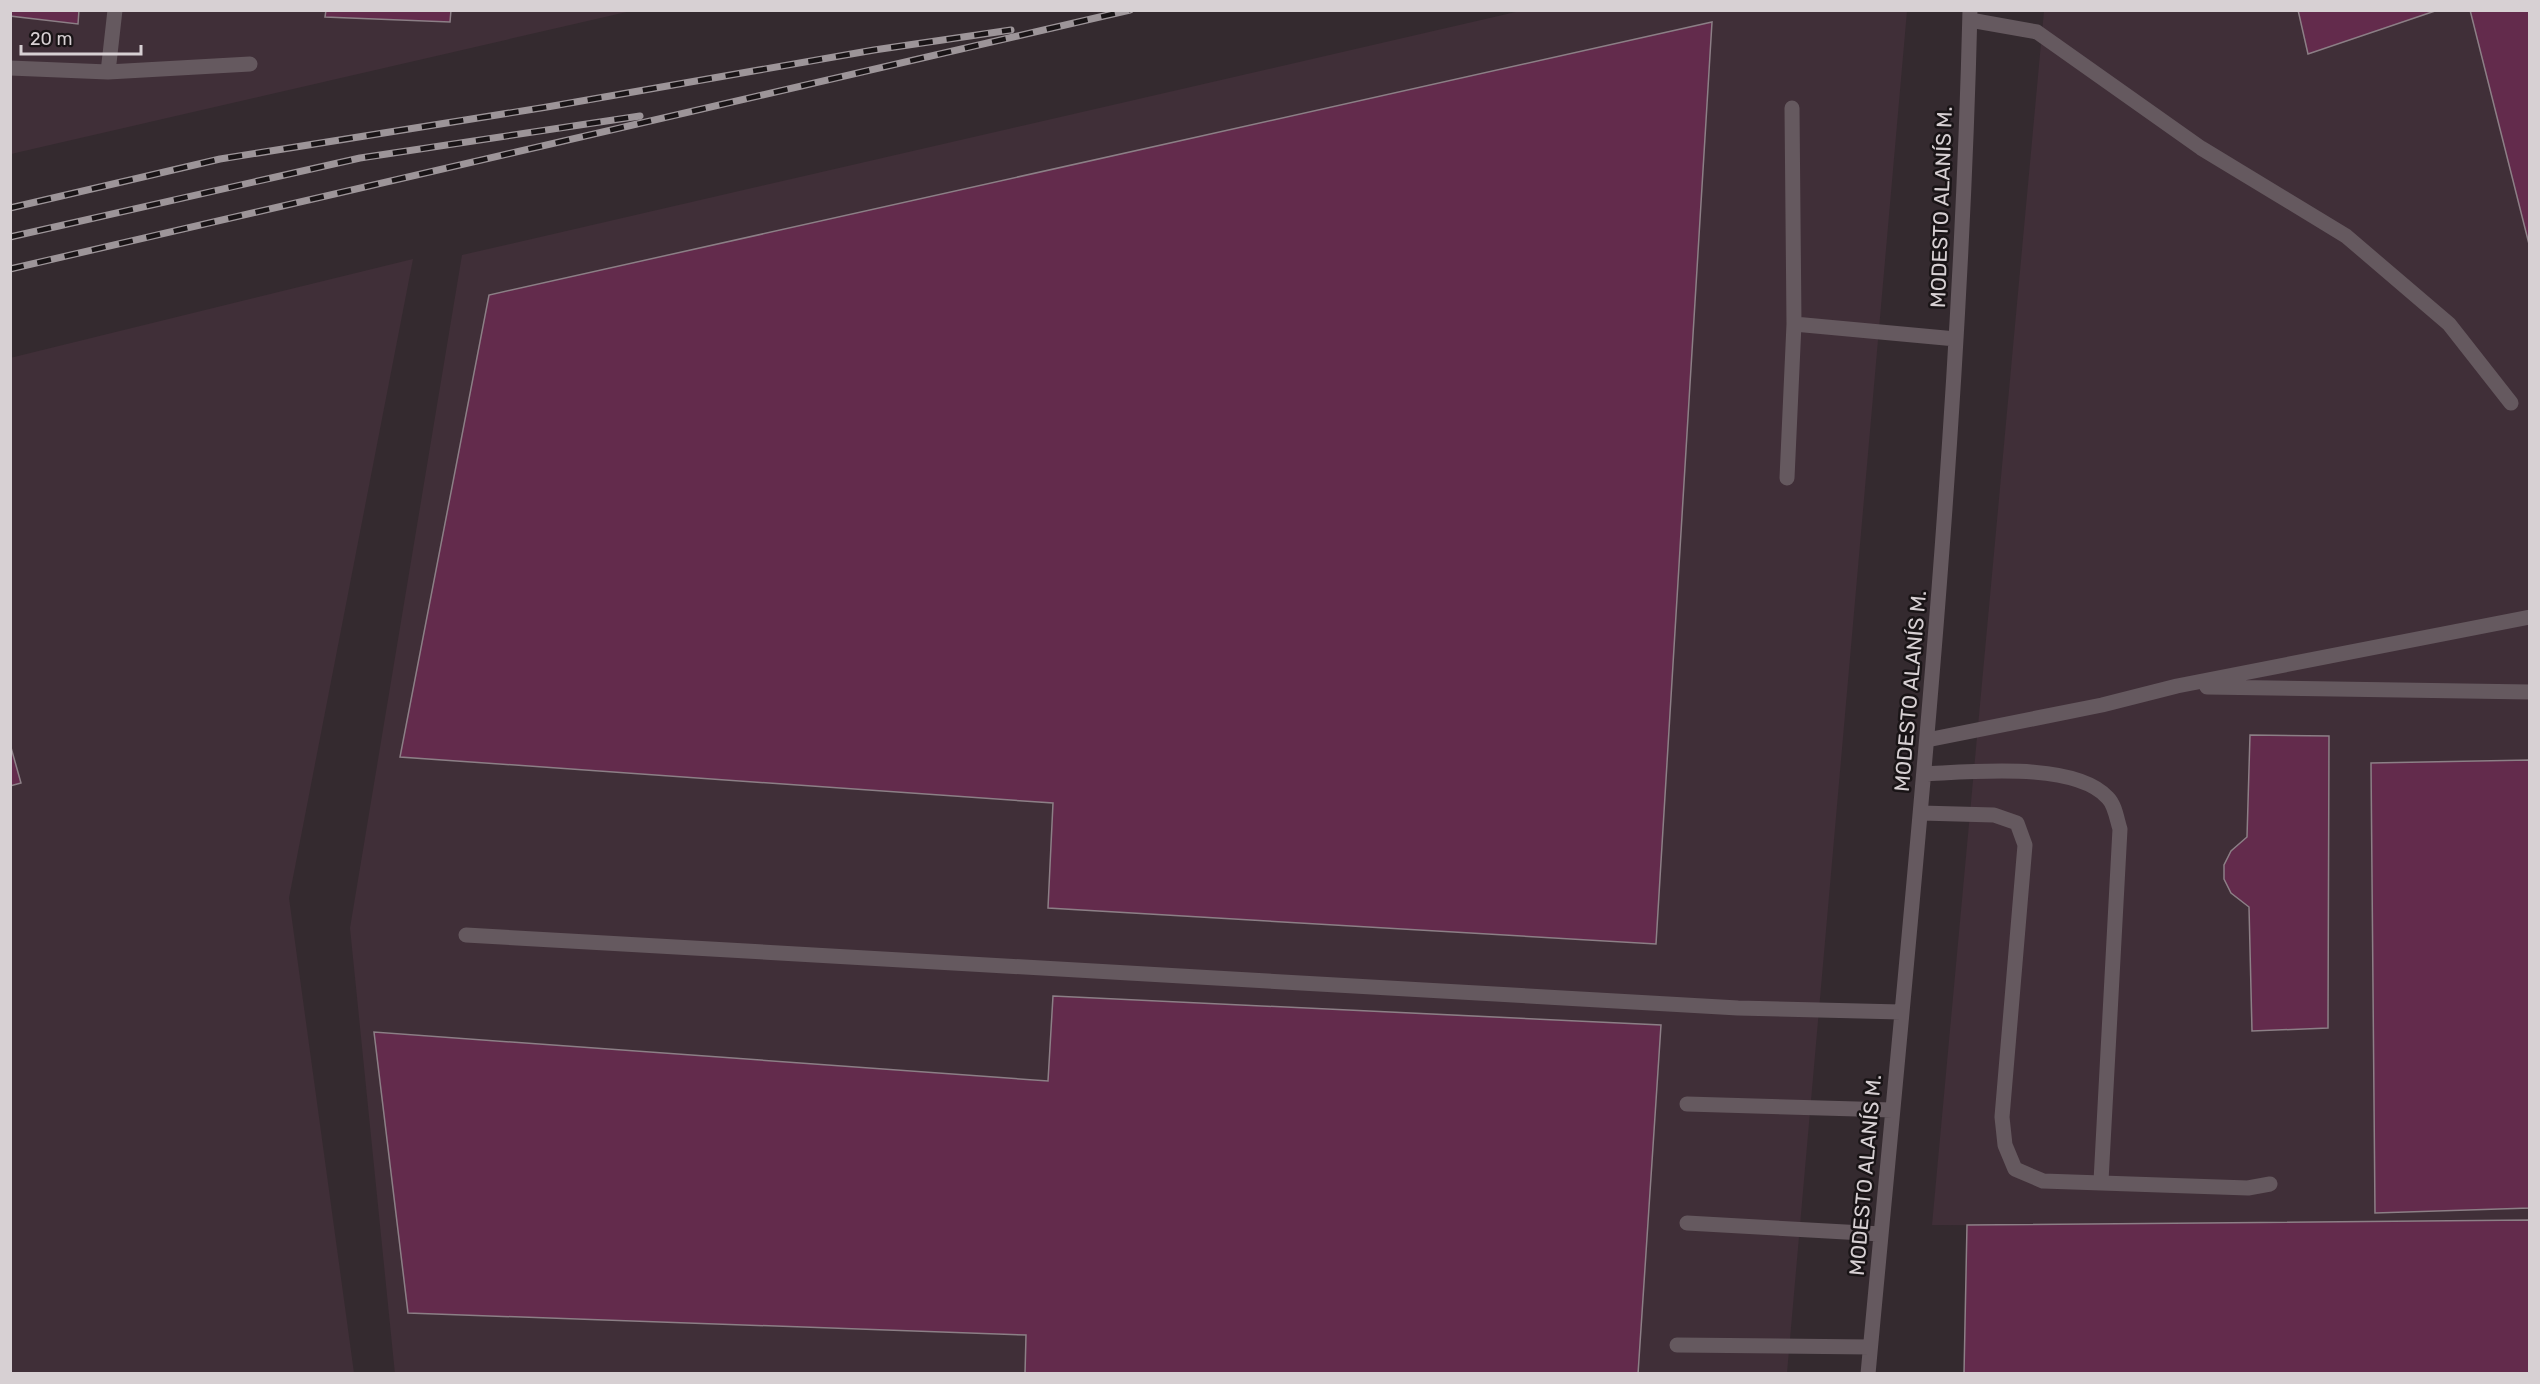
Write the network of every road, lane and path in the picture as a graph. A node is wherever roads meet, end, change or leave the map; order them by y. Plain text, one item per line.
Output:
1 (115, 10) edge
2 (1970, 15) edge
3 (250, 64) dead end
4 (10, 68) edge
5 (108, 72) junction
6 (1792, 108) dead end
7 (1794, 324) junction
8 (1956, 339) junction
9 (2511, 402) dead end
10 (1787, 478) dead end
11 (2529, 617) edge
12 (2176, 686) junction
13 (2529, 692) edge
14 (1927, 740) junction
15 (1924, 774) junction
16 (1921, 813) junction
17 (466, 935) dead end
18 (1902, 1012) junction
19 (1687, 1104) dead end
20 (1892, 1110) junction
21 (2101, 1181) junction
22 (2270, 1184) dead end
23 (1687, 1223) dead end
24 (1881, 1234) junction
25 (1677, 1345) dead end
26 (1870, 1347) junction
27 (1868, 1374) edge

1 - 5 street
2 - 8 street, MODESTO ALANÍS M.
2 - 9 street
3 - 5 street
4 - 5 street
6 - 7 street
7 - 8 street
7 - 10 street
8 - 14 street, MODESTO ALANÍS M.
11 - 12 street
12 - 13 street
12 - 14 street
14 - 15 street, MODESTO ALANÍS M.
15 - 16 street, MODESTO ALANÍS M.
15 - 21 street
16 - 18 street, MODESTO ALANÍS M.
16 - 21 street
17 - 18 street
18 - 20 street, MODESTO ALANÍS M.
19 - 20 street
20 - 24 street, MODESTO ALANÍS M.
21 - 22 street
23 - 24 street
24 - 26 street, MODESTO ALANÍS M.
25 - 26 street
26 - 27 street, MODESTO ALANÍS M.

